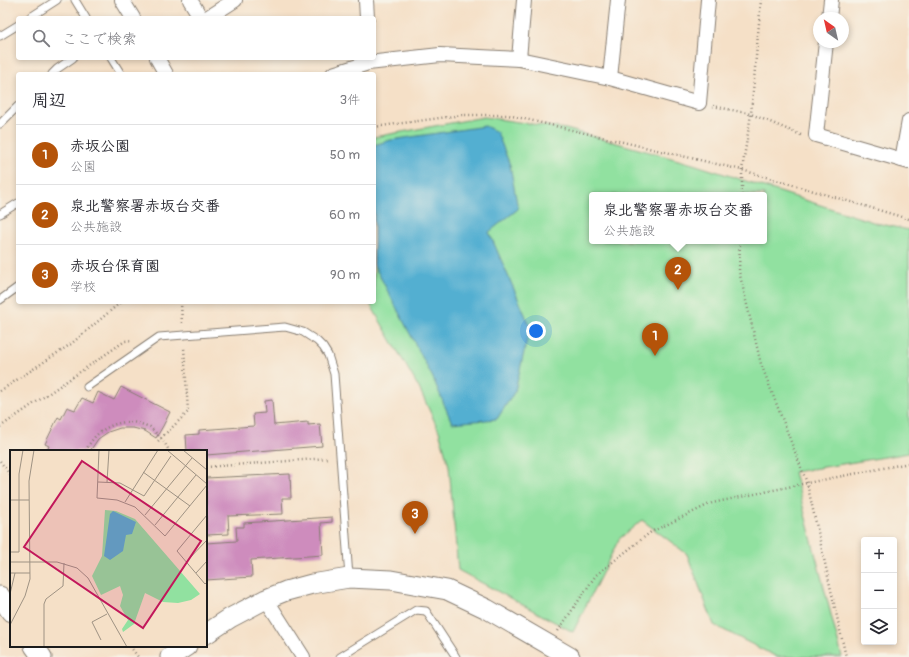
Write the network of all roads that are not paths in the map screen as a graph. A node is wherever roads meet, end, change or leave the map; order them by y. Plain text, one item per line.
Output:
1 (57, 0) edge
2 (75, 0) edge
3 (122, 0) edge
4 (190, 0) edge
5 (235, 0) edge
6 (366, 0) edge
7 (524, 0) edge
8 (618, 0) edge
9 (708, 0) edge
10 (831, 0) edge
11 (830, 12) edge
12 (32, 16) edge
13 (85, 16) edge
14 (132, 16) edge
15 (200, 16) edge
16 (210, 16) edge
17 (367, 16) edge
18 (16, 26) edge
19 (0, 36) edge
20 (825, 48) edge
21 (519, 59) junction
22 (70, 60) edge
23 (112, 60) edge
24 (158, 60) edge
25 (368, 61) edge
26 (54, 72) edge
27 (120, 72) edge
28 (165, 72) edge
29 (338, 72) edge
30 (610, 78) junction
31 (16, 108) edge
32 (909, 121) edge
33 (0, 124) edge
34 (906, 161) edge
35 (16, 204) edge
36 (0, 214) edge
37 (16, 288) edge
38 (0, 300) edge
39 (87, 387) dead end
40 (349, 578) junction
41 (0, 596) edge
42 (266, 599) junction
43 (10, 611) edge
44 (207, 633) edge
45 (35, 647) edge
46 (185, 647) edge
47 (42, 657) edge
48 (170, 657) edge
49 (303, 657) edge
50 (340, 657) edge
51 (456, 657) edge
52 (570, 657) edge

1 - 12 lane
2 - 13 lane
3 - 14 street
4 - 15 street
5 - 16 street
6 - 17 street
7 - 21 street
8 - 30 street
9 - 30 street
10 - 11 street
18 - 19 lane
20 - 34 street
21 - 25 street
21 - 30 street
22 - 26 lane
23 - 27 lane
24 - 28 street
25 - 29 street
31 - 33 lane
32 - 34 street
35 - 36 lane
37 - 38 lane
39 - 40 lane
40 - 42 street
40 - 52 street
41 - 43 street
42 - 44 street
42 - 49 street
45 - 47 street
46 - 48 street
50 - 51 lane

